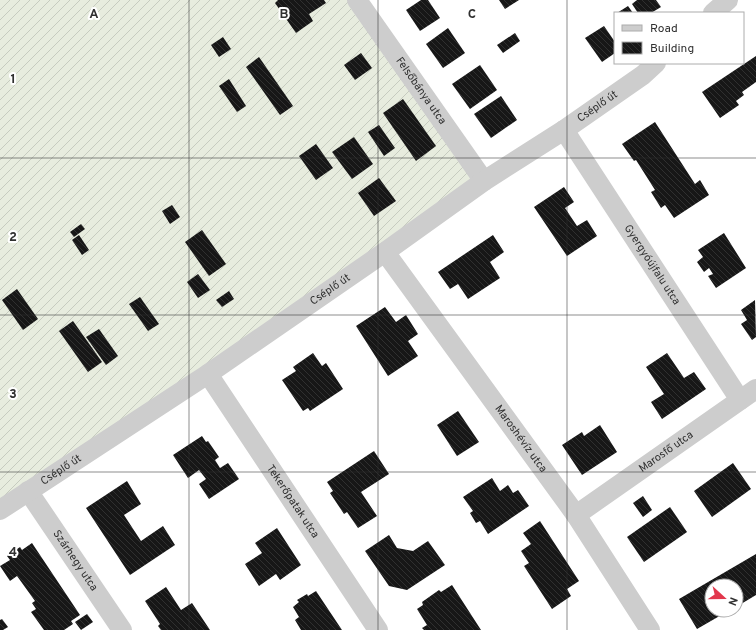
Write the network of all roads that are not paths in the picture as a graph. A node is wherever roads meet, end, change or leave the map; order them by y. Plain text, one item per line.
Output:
1 (357, 0) edge
2 (728, 0) edge
3 (714, 12) edge
4 (655, 64) edge
5 (564, 130) junction
6 (484, 181) junction
7 (385, 252) junction
8 (208, 374) junction
9 (748, 394) edge
10 (28, 492) junction
11 (0, 510) edge
12 (576, 515) junction
13 (122, 630) edge
14 (378, 630) edge
15 (650, 630) edge

1 - 6 street, Felsőbánya utca
2 - 3 street
4 - 5 street, Cséplő út
5 - 6 street, Cséplő út
5 - 9 street, Gyergyóújfalu utca
6 - 7 street, Cséplő út
7 - 8 street, Cséplő út
7 - 12 street, Maroshévíz utca
8 - 10 street, Cséplő út
8 - 14 street, Tekerőpatak utca
9 - 12 street, Marosfő utca
10 - 11 street, Cséplő út
10 - 13 street, Szárhegy utca
12 - 15 street, Maroshévíz utca

